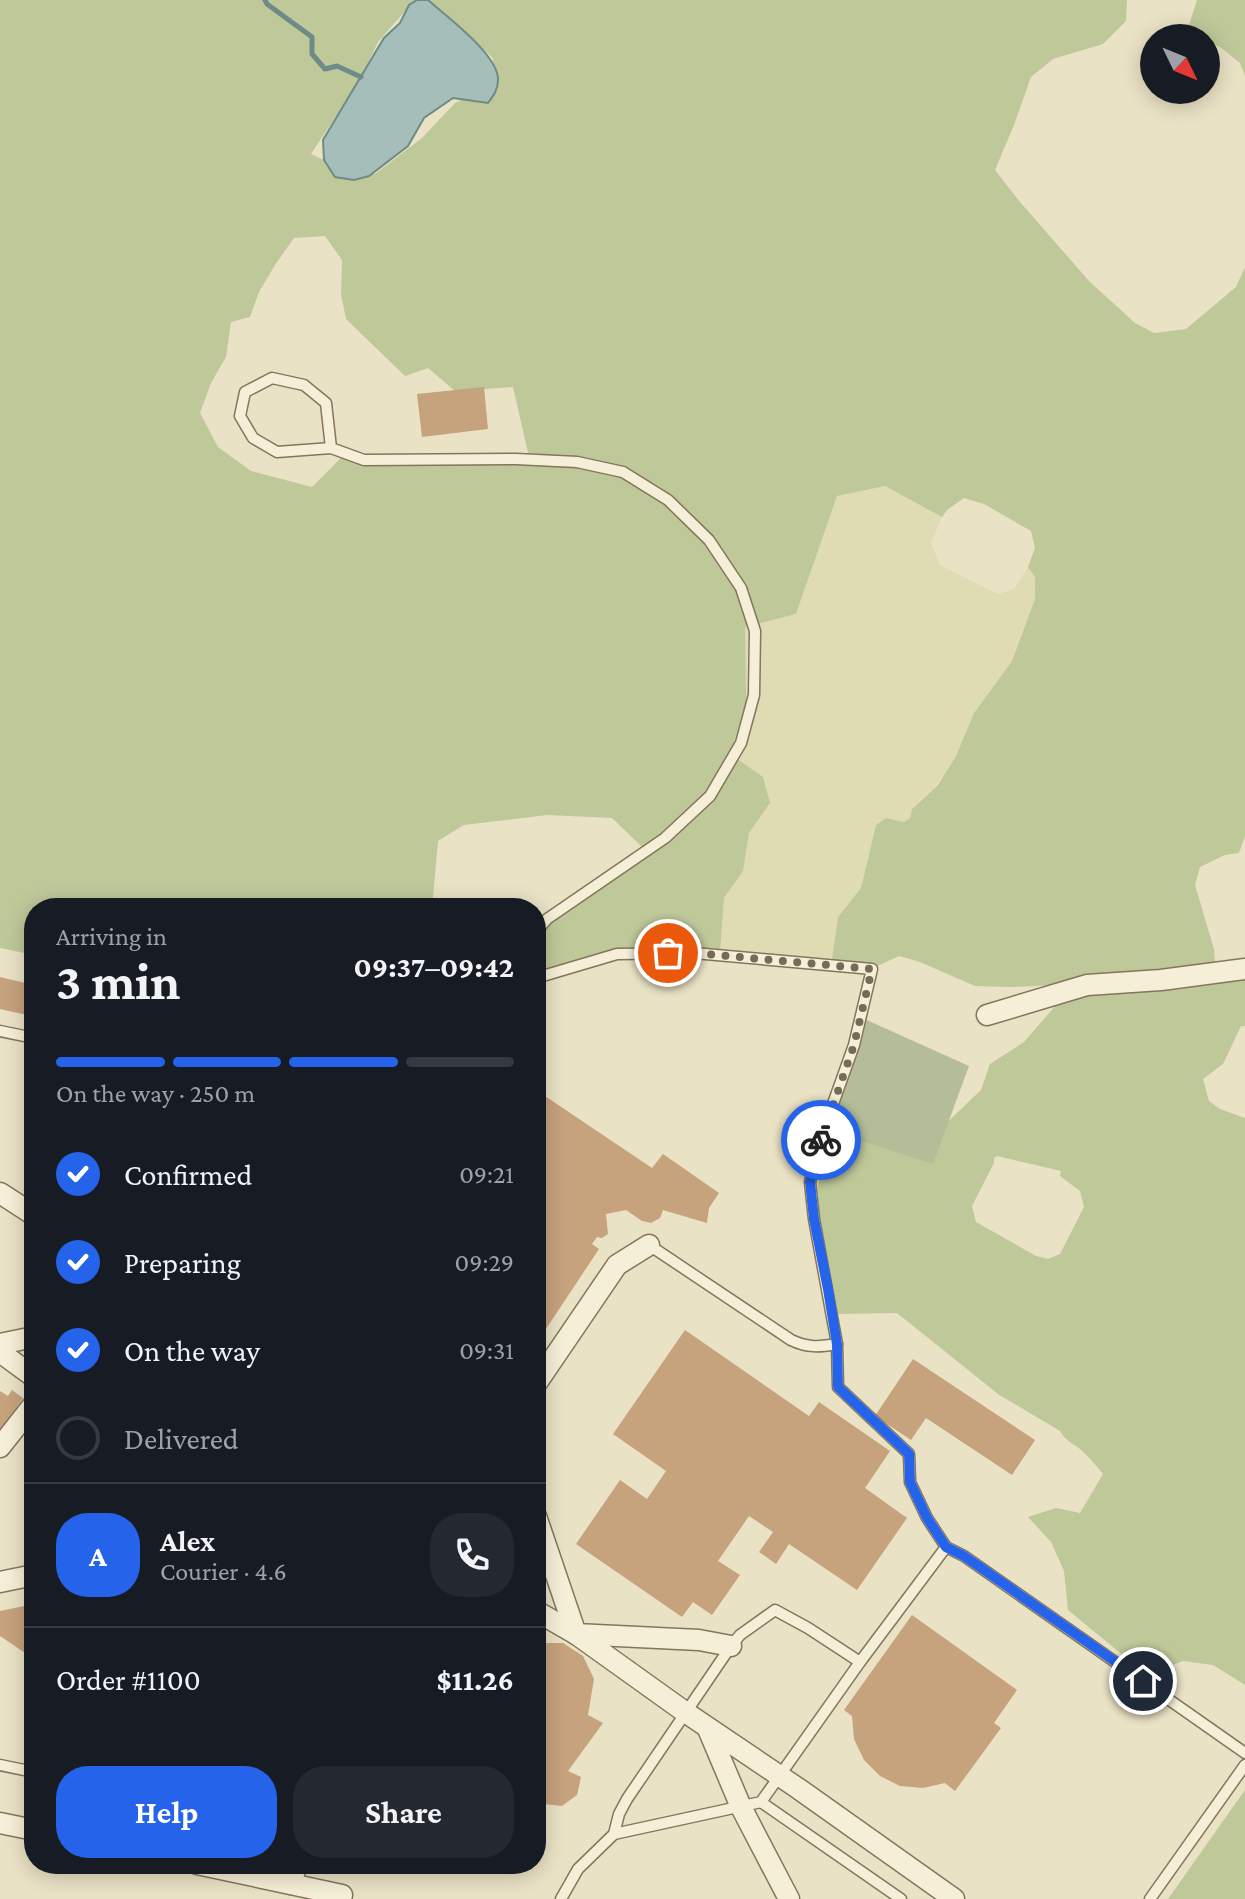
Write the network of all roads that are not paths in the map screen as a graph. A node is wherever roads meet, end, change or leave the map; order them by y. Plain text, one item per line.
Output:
1 (331, 448) junction
2 (546, 920) edge
3 (1245, 969) edge
4 (546, 975) edge
5 (987, 1015) dead end
6 (0, 1031) edge
7 (24, 1036) edge
8 (0, 1193) edge
9 (24, 1209) edge
10 (649, 1245) joint
11 (24, 1339) edge
12 (0, 1344) edge
13 (837, 1344) junction
14 (0, 1352) edge
15 (546, 1369) edge
16 (24, 1370) edge
17 (24, 1417) edge
18 (0, 1447) edge
19 (546, 1546) edge
20 (946, 1547) junction
21 (24, 1577) edge
22 (0, 1582) edge
23 (546, 1617) edge
24 (576, 1634) junction
25 (731, 1646) junction
26 (860, 1662) junction
27 (685, 1712) junction
28 (708, 1729) junction
29 (1245, 1753) edge
30 (0, 1765) edge
31 (1245, 1765) edge
32 (24, 1770) edge
33 (780, 1776) junction
34 (751, 1805) junction
35 (0, 1823) edge
36 (24, 1828) edge
37 (614, 1834) junction
38 (251, 1874) edge
39 (300, 1883) edge
40 (342, 1895) dead end
41 (561, 1899) edge
42 (789, 1899) edge
43 (901, 1899) edge
44 (954, 1899) edge
45 (1150, 1899) edge

1 - 1 lane
1 - 2 lane
3 - 5 street
4 - 13 lane
6 - 7 lane
8 - 9 street
10 - 13 lane
10 - 15 street
11 - 12 street
13 - 20 lane
14 - 16 street
17 - 18 street
19 - 24 street
20 - 26 lane
20 - 29 lane
21 - 22 street
23 - 24 street
24 - 25 street
24 - 27 street
25 - 26 lane
25 - 27 lane
26 - 33 lane
27 - 28 street
27 - 37 lane
28 - 33 street
28 - 34 street
30 - 32 lane
31 - 45 lane
33 - 34 lane
33 - 44 street
34 - 37 lane
34 - 42 street
34 - 43 lane
35 - 36 street
37 - 41 lane
38 - 39 street
39 - 40 street

